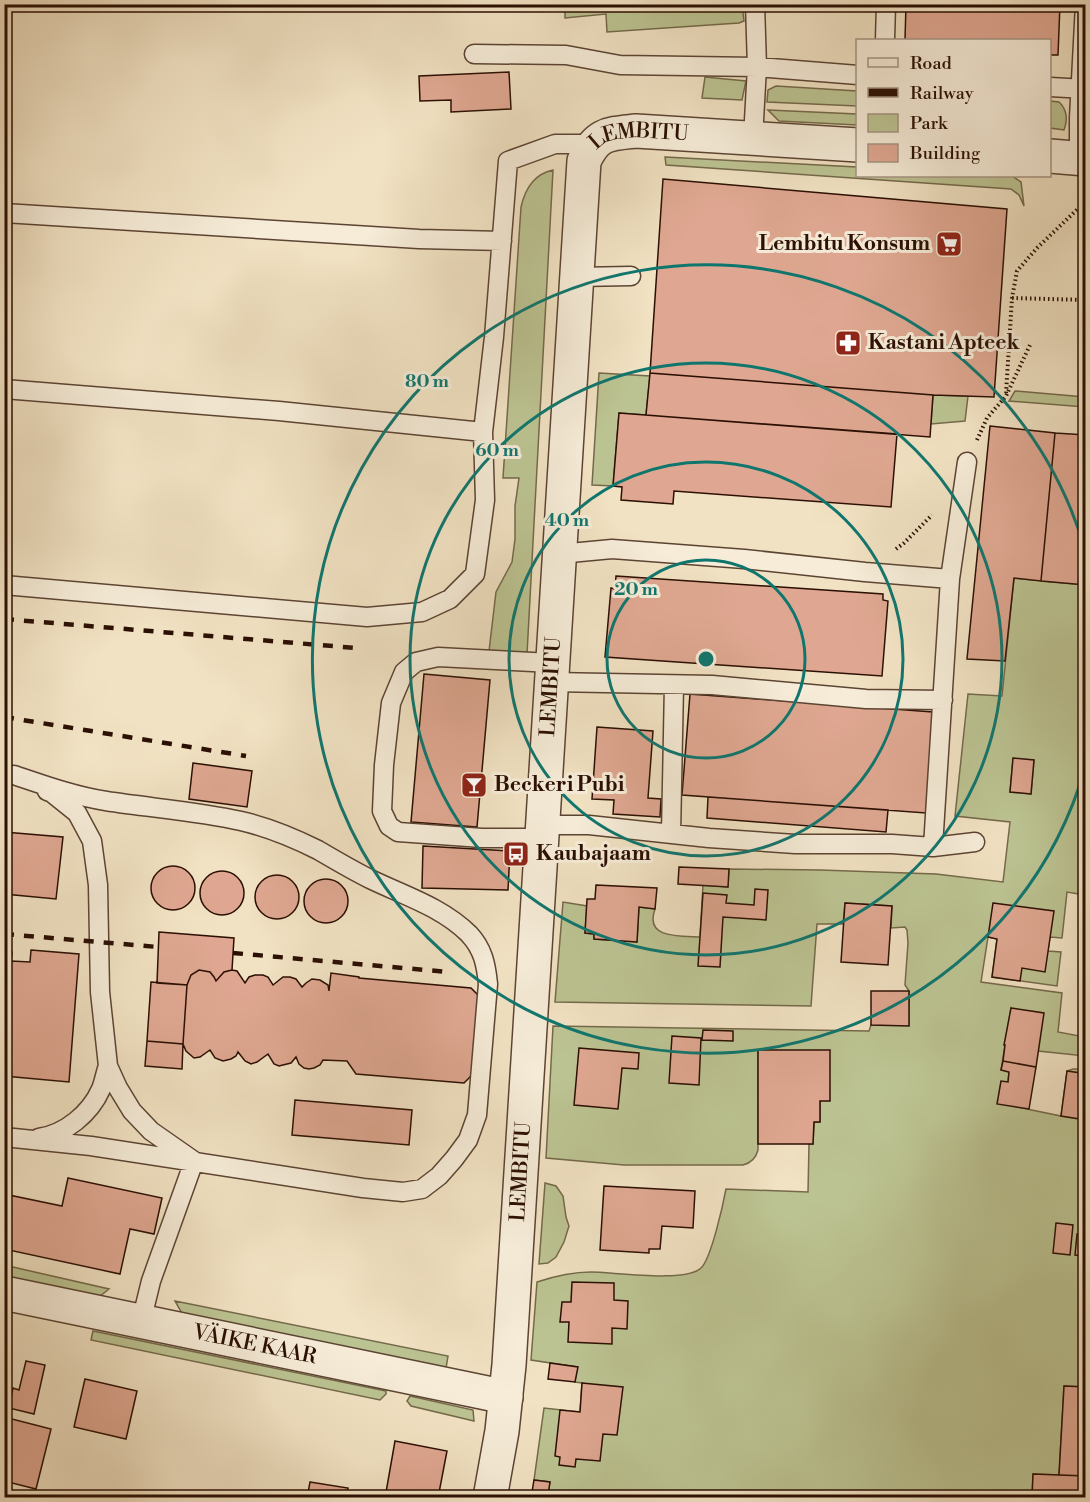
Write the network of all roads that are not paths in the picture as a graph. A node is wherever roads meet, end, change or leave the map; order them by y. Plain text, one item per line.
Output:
1 (755, 4) edge
2 (886, 4) edge
3 (1085, 4) edge
4 (885, 39) edge
5 (474, 54) dead end
6 (757, 67) junction
7 (856, 75) edge
8 (1051, 87) edge
9 (1083, 89) edge
10 (753, 138) junction
11 (594, 144) junction
12 (856, 145) edge
13 (1072, 158) edge
14 (4, 213) edge
15 (502, 241) junction
16 (631, 276) dead end
17 (576, 277) junction
18 (4, 389) edge
19 (483, 432) junction
20 (967, 462) dead end
21 (559, 554) junction
22 (950, 579) junction
23 (4, 585) edge
24 (552, 673) junction
25 (674, 685) junction
26 (943, 700) junction
27 (9, 774) edge
28 (542, 831) junction
29 (671, 834) junction
30 (975, 842) dead end
31 (933, 847) junction
32 (108, 1066) junction
33 (4, 1137) edge
34 (29, 1140) junction
35 (194, 1161) junction
36 (4, 1293) edge
37 (141, 1322) junction
38 (506, 1397) junction
39 (490, 1497) edge

1 - 6 lane
2 - 4 lane
3 - 9 lane
5 - 6 lane
6 - 7 lane
6 - 10 lane
8 - 9 lane
9 - 13 lane
10 - 11 street, LEMBITU
10 - 12 street, LEMBITU
11 - 15 lane
11 - 17 street, LEMBITU
14 - 15 lane
15 - 19 lane
16 - 17 lane
17 - 21 street, LEMBITU
18 - 19 lane
19 - 23 lane
20 - 22 lane
21 - 22 lane
21 - 24 street, LEMBITU
22 - 26 lane
24 - 25 lane
24 - 28 street, LEMBITU
24 - 28 lane
25 - 26 lane
25 - 29 lane
26 - 31 lane
27 - 32 lane
27 - 35 lane
28 - 29 lane
28 - 38 street, LEMBITU
29 - 31 lane
30 - 31 lane
32 - 34 lane
32 - 35 lane
33 - 34 lane
34 - 35 lane
35 - 37 lane
36 - 37 street, VÄIKE KAAR
37 - 38 street, VÄIKE KAAR
38 - 39 street, LEMBITU

